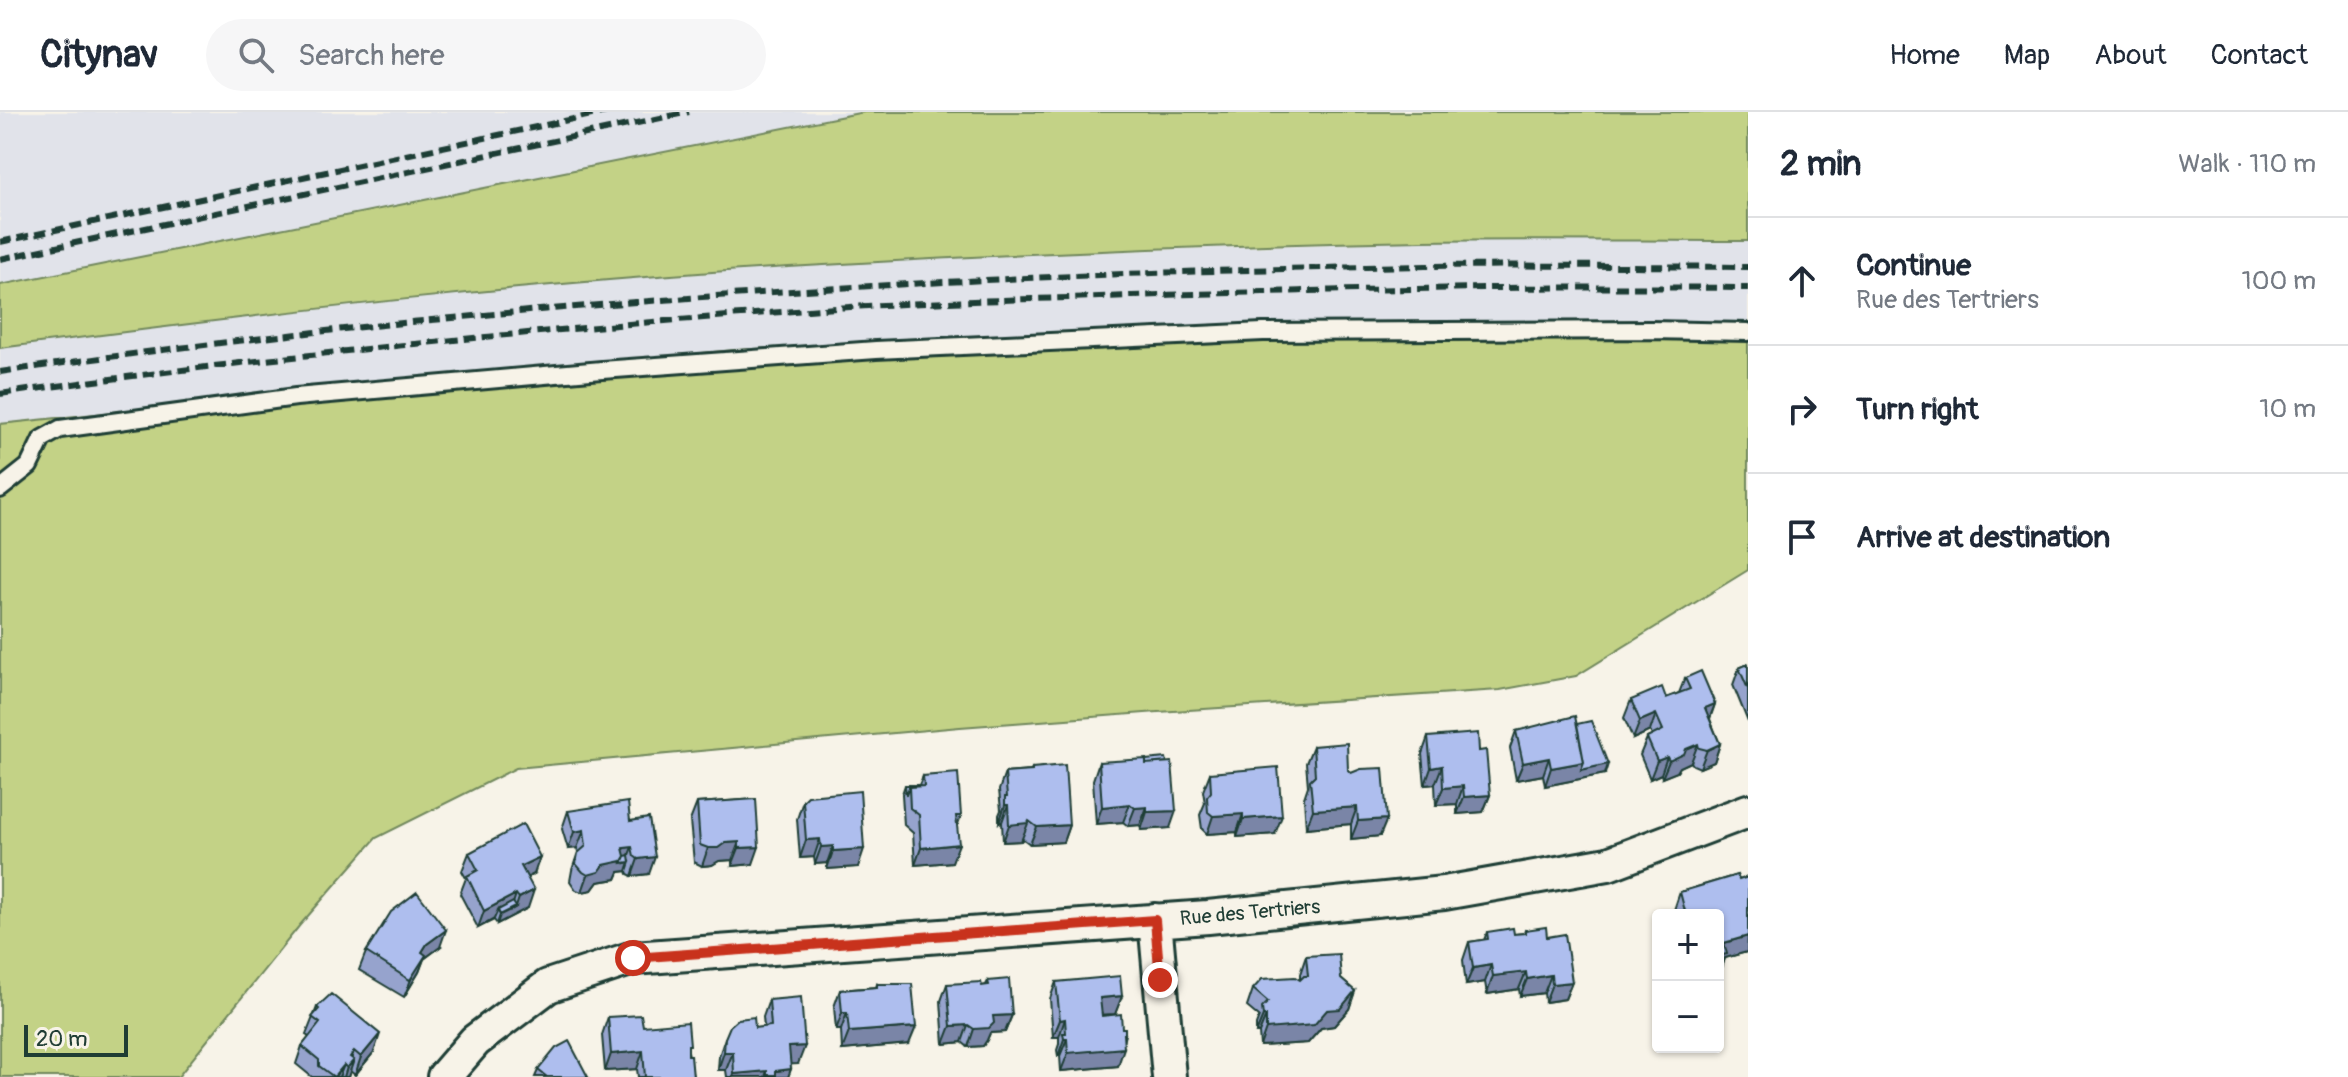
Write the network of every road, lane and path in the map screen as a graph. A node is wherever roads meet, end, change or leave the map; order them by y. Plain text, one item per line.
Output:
1 (1748, 332) edge
2 (0, 489) edge
3 (1748, 811) edge
4 (1155, 920) junction
5 (444, 1077) edge
6 (1169, 1077) edge

1 - 2 lane
3 - 4 street, Rue des Tertriers
4 - 5 street, Rue des Tertriers
4 - 6 street

